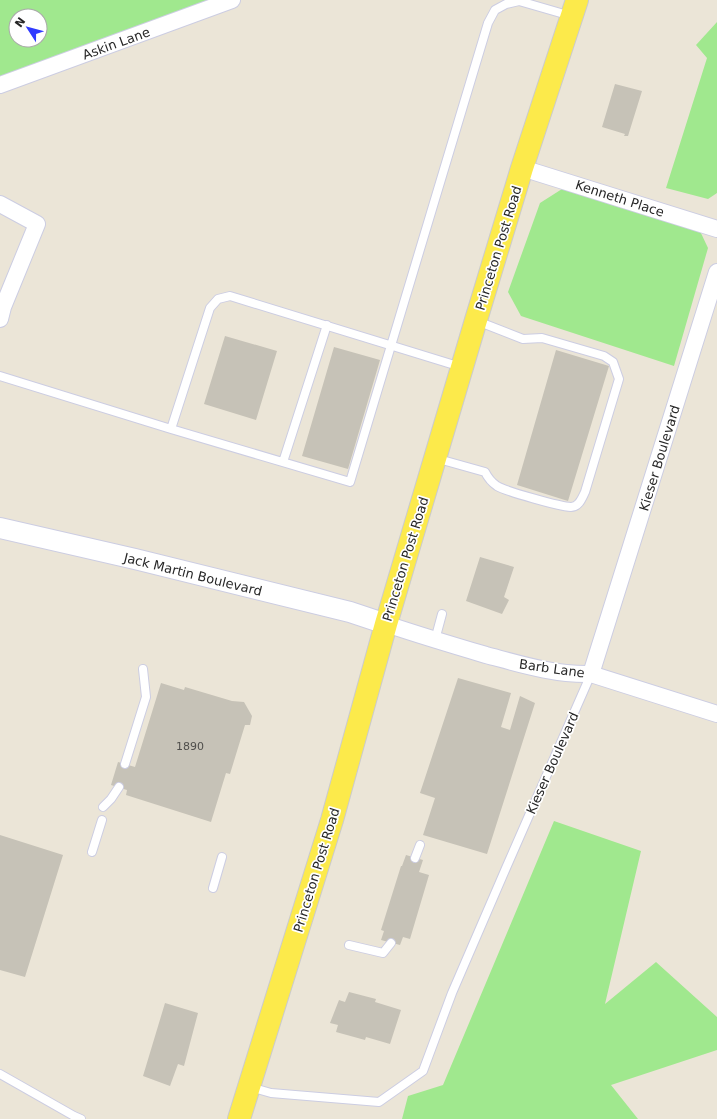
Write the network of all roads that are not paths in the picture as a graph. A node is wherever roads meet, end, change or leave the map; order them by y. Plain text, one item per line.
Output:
1 (232, 0) edge
2 (574, 8) edge
3 (0, 86) edge
4 (522, 168) junction
5 (0, 204) edge
6 (717, 229) edge
7 (717, 272) edge
8 (1, 310) edge
9 (476, 320) junction
10 (327, 326) junction
11 (392, 346) junction
12 (462, 368) junction
13 (0, 376) edge
14 (171, 429) junction
15 (435, 458) junction
16 (283, 462) junction
17 (0, 528) edge
18 (442, 614) dead end
19 (386, 624) junction
20 (435, 640) junction
21 (143, 669) dead end
22 (591, 674) junction
23 (717, 714) edge
24 (125, 764) dead end
25 (118, 787) dead end
26 (103, 807) dead end
27 (102, 820) dead end
28 (420, 844) dead end
29 (92, 852) dead end
30 (222, 857) dead end
31 (415, 858) dead end
32 (213, 888) dead end
33 (391, 943) dead end
34 (349, 945) dead end
35 (0, 1074) edge
36 (249, 1087) junction
37 (82, 1119) edge
38 (239, 1119) edge

1 - 3 street, Askin Lane
2 - 4 main road, Princeton Post Road
2 - 11 lane
4 - 6 street, Kenneth Place
4 - 9 main road, Princeton Post Road
5 - 8 street
7 - 22 street, Kieser Boulevard
9 - 12 main road, Princeton Post Road
9 - 15 lane
10 - 11 lane
10 - 14 lane
10 - 16 lane
11 - 12 lane
11 - 16 lane
12 - 15 main road, Princeton Post Road
13 - 14 lane
14 - 16 lane
15 - 19 main road, Princeton Post Road
17 - 19 street, Jack Martin Boulevard
18 - 20 lane
19 - 20 street, Barb Lane
19 - 36 main road, Princeton Post Road
20 - 22 street, Barb Lane
21 - 24 lane
22 - 23 street, Barb Lane
22 - 36 lane, Kieser Boulevard
25 - 26 lane
27 - 29 lane
28 - 31 lane
30 - 32 lane
33 - 34 lane
35 - 37 lane
36 - 38 main road, Princeton Post Road

